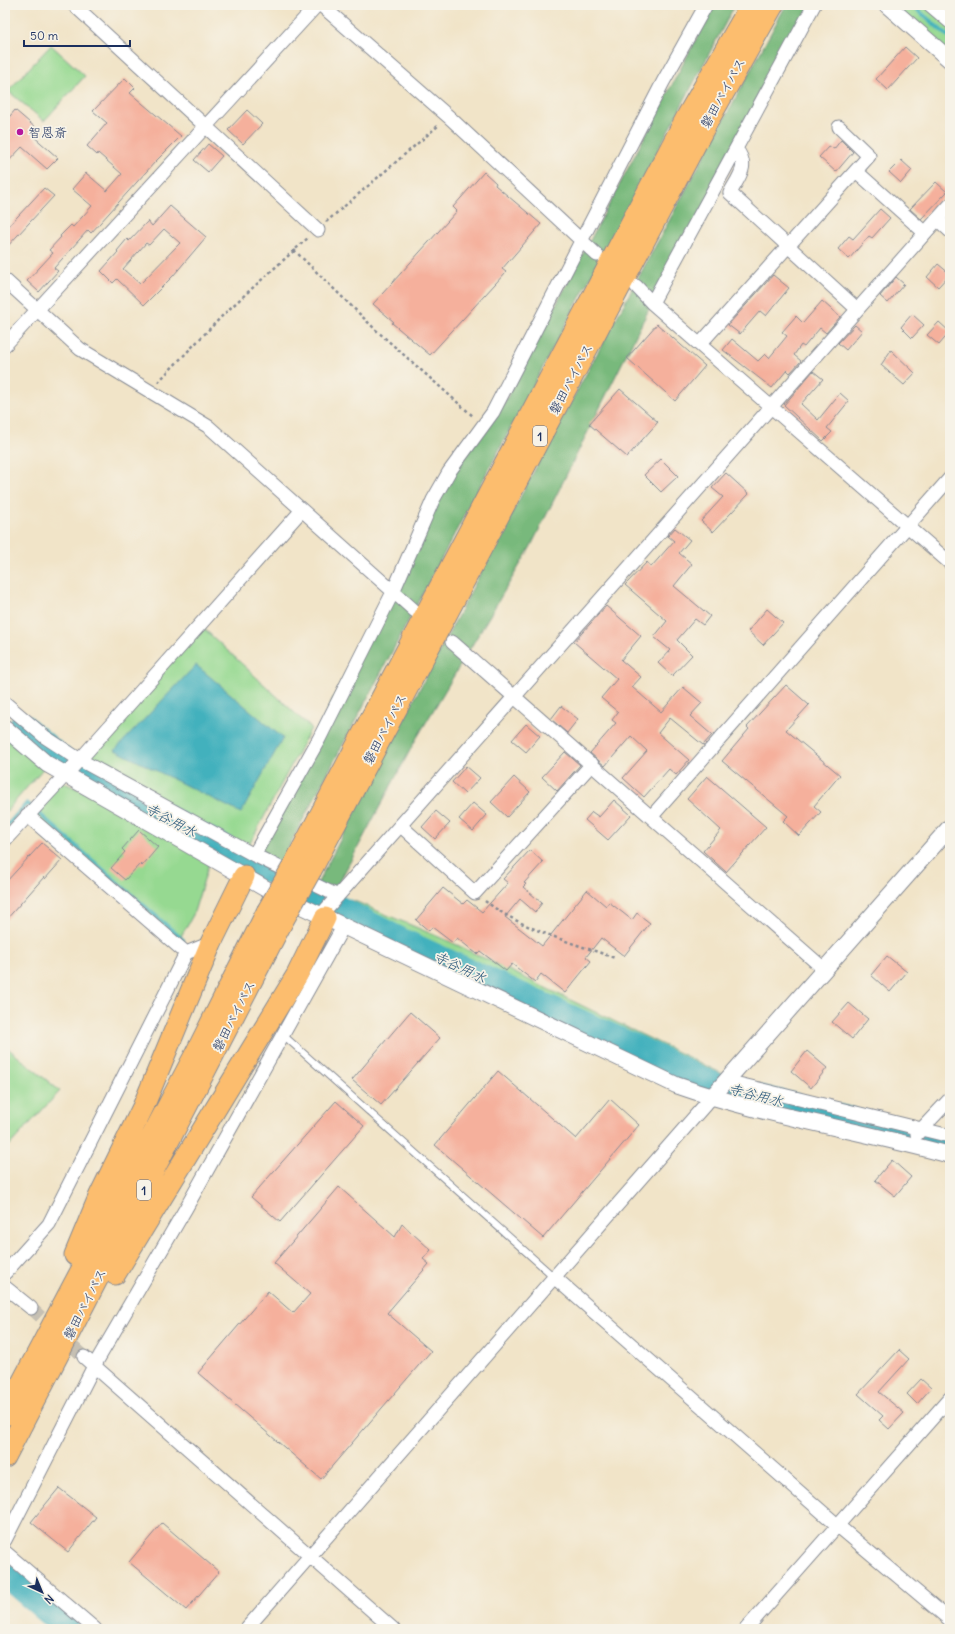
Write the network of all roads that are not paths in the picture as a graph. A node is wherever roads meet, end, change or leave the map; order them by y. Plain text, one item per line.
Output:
1 (74, 5) edge
2 (317, 5) edge
3 (321, 5) edge
4 (706, 5) edge
5 (751, 5) edge
6 (773, 5) edge
7 (814, 5) edge
8 (887, 5) edge
9 (930, 5) edge
10 (950, 22) edge
11 (950, 60) edge
12 (204, 127) junction
13 (839, 127) dead end
14 (736, 149) junction
15 (856, 171) junction
16 (950, 205) edge
17 (937, 219) junction
18 (318, 230) road end
19 (950, 230) edge
20 (925, 233) junction
21 (582, 240) junction
22 (788, 246) junction
23 (597, 255) dead end
24 (5, 280) edge
25 (636, 286) dead end
26 (652, 303) junction
27 (857, 309) junction
28 (38, 310) junction
29 (700, 344) junction
30 (5, 345) edge
31 (771, 406) junction
32 (950, 478) edge
33 (302, 510) junction
34 (908, 526) junction
35 (950, 563) edge
36 (393, 592) junction
37 (415, 611) dead end
38 (452, 642) dead end
39 (515, 697) junction
40 (5, 703) edge
41 (5, 728) edge
42 (592, 764) junction
43 (73, 767) junction
44 (30, 812) junction
45 (652, 816) junction
46 (401, 826) junction
47 (950, 827) edge
48 (5, 840) edge
49 (254, 855) junction
50 (303, 866) junction
51 (244, 876) junction
52 (331, 911) junction
53 (274, 917) junction
54 (211, 943) junction
55 (186, 953) junction
56 (824, 970) junction
57 (282, 1034) junction
58 (719, 1088) junction
59 (950, 1099) edge
60 (950, 1136) edge
61 (916, 1137) junction
62 (950, 1155) edge
63 (5, 1273) edge
64 (553, 1276) junction
65 (5, 1287) edge
66 (31, 1308) tunnel mouth
67 (89, 1361) junction
68 (16, 1392) junction
69 (950, 1398) edge
70 (32, 1407) junction
71 (5, 1415) edge
72 (5, 1457) edge
73 (837, 1525) junction
74 (5, 1540) edge
75 (5, 1552) edge
76 (309, 1556) junction
77 (950, 1620) edge
78 (95, 1629) edge
79 (246, 1629) edge
80 (393, 1629) edge
81 (746, 1629) edge

1 - 12 street
2 - 12 street
3 - 21 street
4 - 21 street
5 - 50 highway, 磐田バイパス / 1
6 - 50 highway, 磐田バイパス / 1
7 - 14 street
8 - 11 street
9 - 10 street
12 - 18 street
12 - 28 street
13 - 15 street
14 - 22 street
14 - 26 street
15 - 20 street
15 - 22 street
16 - 17 street
17 - 19 street
17 - 20 street
20 - 27 street
21 - 23 street
21 - 36 street
22 - 27 street
22 - 29 street
24 - 28 street
25 - 26 street
26 - 29 street
27 - 31 street
28 - 30 street
28 - 33 street
29 - 31 street
31 - 34 street
31 - 39 street
32 - 34 street
33 - 36 street
33 - 43 street
34 - 35 street
34 - 45 street
36 - 37 street
36 - 49 street
38 - 39 street
39 - 42 street
39 - 46 street
40 - 43 street
41 - 43 street
42 - 45 street
42 - 46 street
43 - 44 street
43 - 49 street
43 - 51 street
44 - 48 street
44 - 55 street
45 - 56 street
46 - 52 street
47 - 56 street
49 - 52 street
50 - 53 highway, 磐田バイパス / 1, bridge
51 - 52 street
51 - 54 highway
52 - 57 street
52 - 58 street
52 - 70 highway
53 - 68 highway, 磐田バイパス / 1
53 - 70 highway, 磐田バイパス / 1
54 - 55 street
54 - 68 highway
55 - 63 street
56 - 58 street
57 - 64 lane
57 - 67 street
58 - 61 street
58 - 61 street
58 - 64 street
59 - 61 street
60 - 61 street
61 - 62 street
64 - 73 street
64 - 76 street
65 - 66 street
67 - 74 street
67 - 76 street
68 - 71 highway, 磐田バイパス / 1
69 - 73 street
70 - 72 highway, 磐田バイパス / 1
73 - 77 street
73 - 81 street
75 - 78 street
76 - 79 street
76 - 80 street

